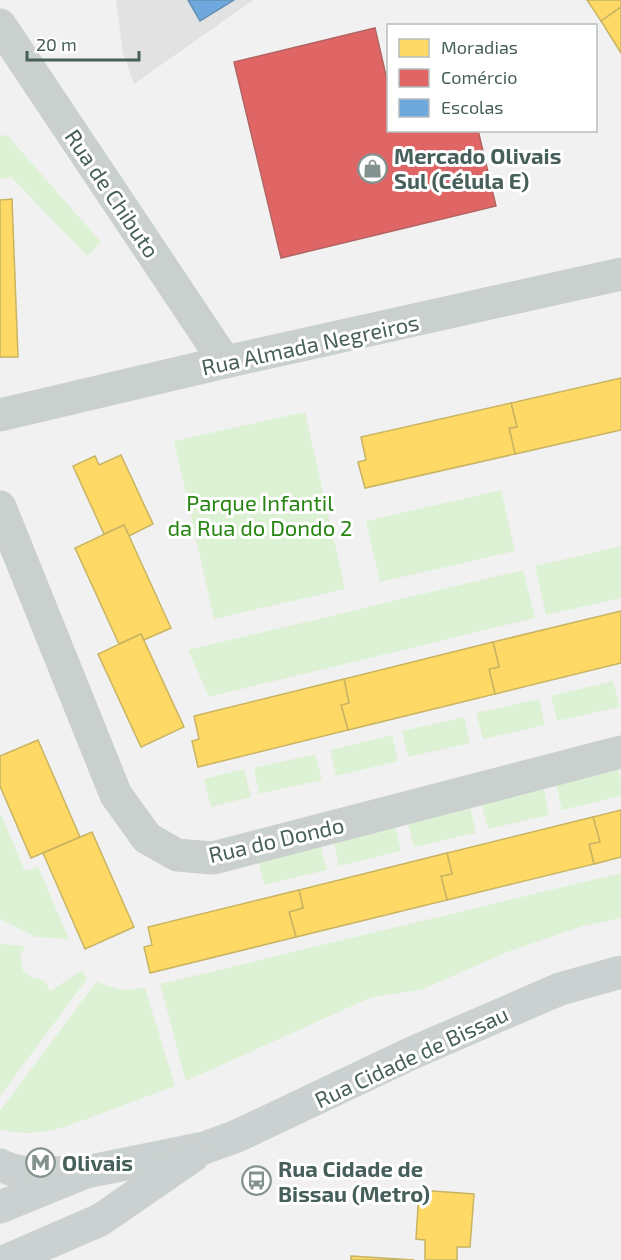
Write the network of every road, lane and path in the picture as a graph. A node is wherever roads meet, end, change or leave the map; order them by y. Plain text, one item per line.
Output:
1 (0, 25) edge
2 (621, 274) edge
3 (225, 362) junction
4 (0, 415) edge
5 (0, 507) edge
6 (621, 752) edge
7 (621, 972) edge
8 (204, 1148) junction
9 (0, 1165) edge
10 (86, 1172) junction
11 (0, 1207) edge
12 (8, 1260) edge

1 - 3 street, Rua de Chibuto
2 - 3 street, Rua Almada Negreiros
3 - 4 street, Rua Almada Negreiros
5 - 6 street, Rua do Dondo
7 - 8 main road, Rua Cidade de Bissau
8 - 10 main road, Rua Cidade de Bissau
8 - 12 main road, Rua Cidade de Bissau
9 - 10 main road
10 - 11 main road, Rua Cidade de Bissau

